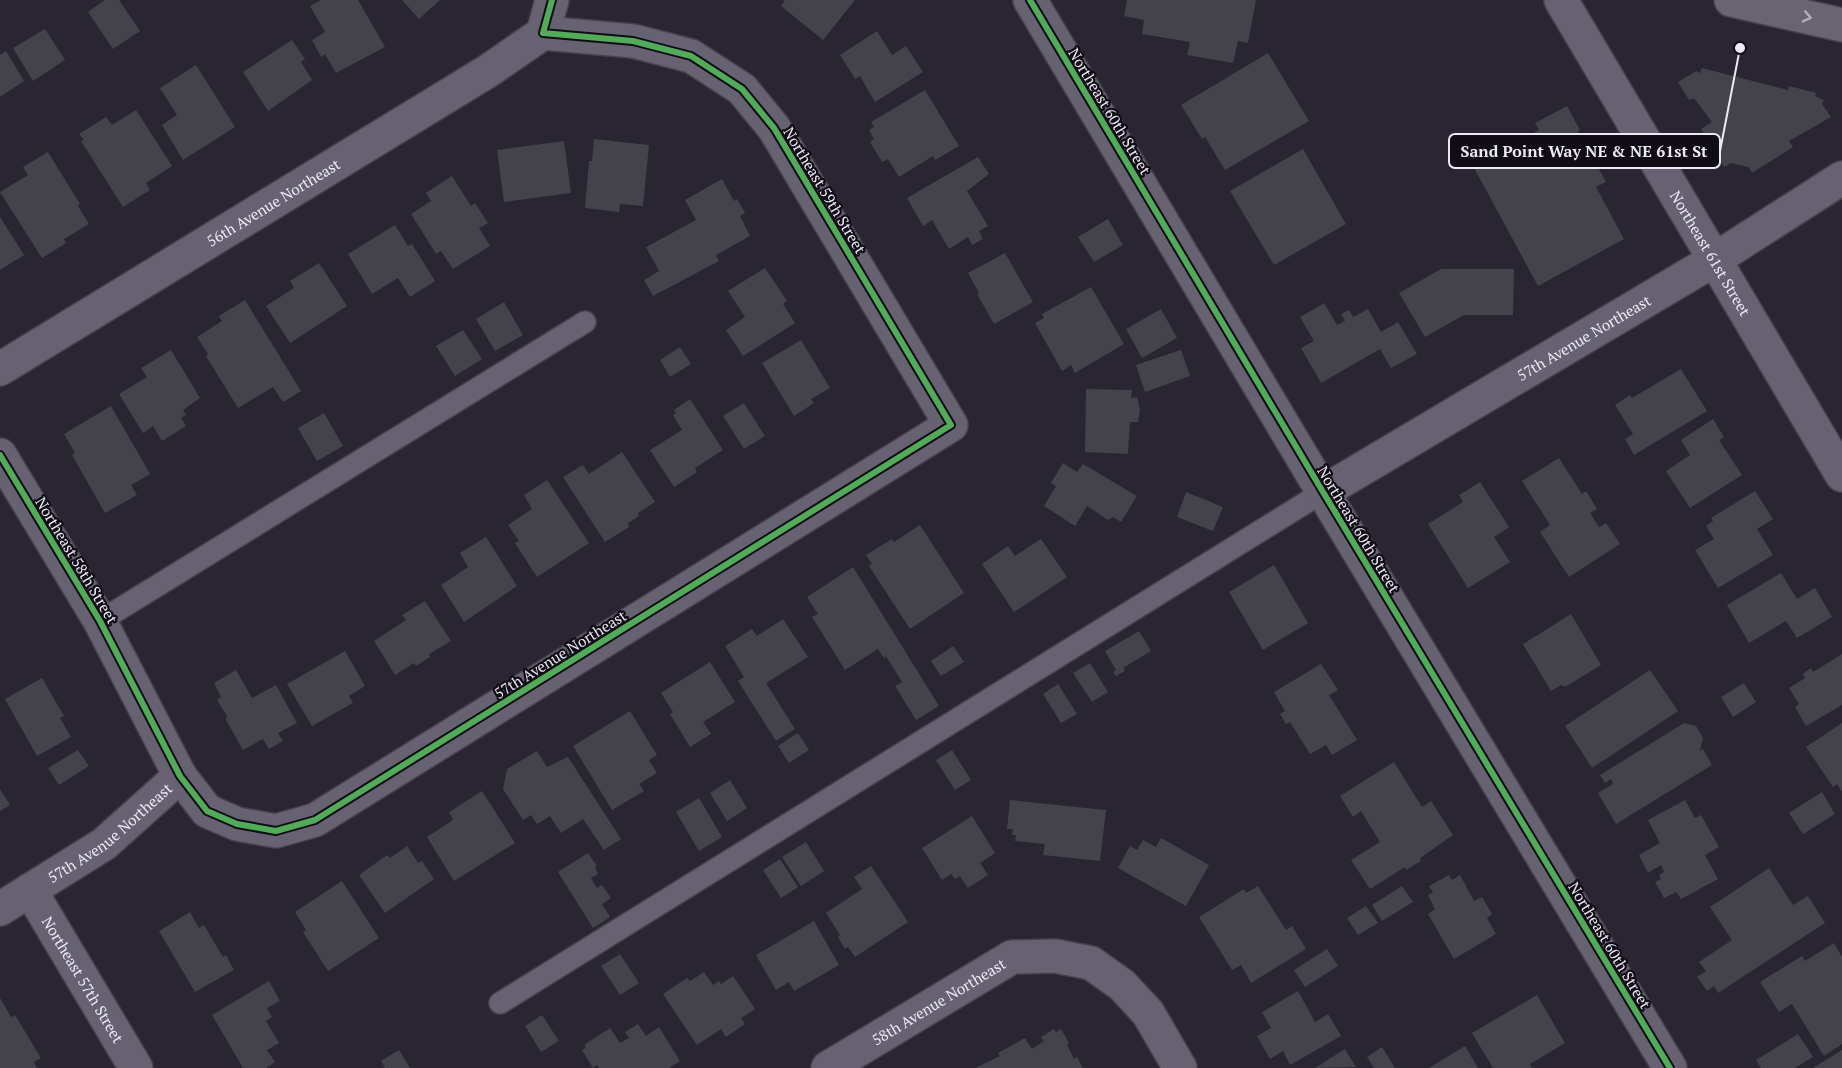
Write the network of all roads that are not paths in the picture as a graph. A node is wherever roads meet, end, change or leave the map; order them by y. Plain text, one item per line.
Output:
1 (552, 0) edge
2 (1030, 0) edge
3 (1561, 0) edge
4 (1731, 0) edge
5 (1842, 25) edge
6 (543, 33) junction
7 (1842, 178) edge
8 (1714, 261) junction
9 (585, 322) dead end
10 (0, 369) edge
11 (951, 425) joint
12 (0, 455) edge
13 (1842, 475) edge
14 (1323, 492) junction
15 (100, 621) junction
16 (180, 776) junction
17 (30, 890) junction
18 (0, 909) edge
19 (500, 1003) dead end
20 (136, 1068) edge
21 (828, 1068) edge
22 (1180, 1068) edge
23 (1670, 1068) edge

1 - 6 street
2 - 14 street, Northeast 60th Street
3 - 8 street, Northeast 61st Street
4 -> 5 main road
6 - 10 street, 56th Avenue Northeast
6 - 11 street, Northeast 59th Street
7 - 8 street, 57th Avenue Northeast
8 - 13 street, Northeast 61st Street
8 - 14 street, 57th Avenue Northeast
9 - 15 lane
11 - 16 street, 57th Avenue Northeast
12 - 15 street, Northeast 58th Street
14 - 19 lane
14 - 23 street, Northeast 60th Street
15 - 16 street, Northeast 58th Street
16 - 17 street, 57th Avenue Northeast
17 - 18 street, 57th Avenue Northeast
17 - 20 street, Northeast 57th Street
21 - 22 street, 58th Avenue Northeast

